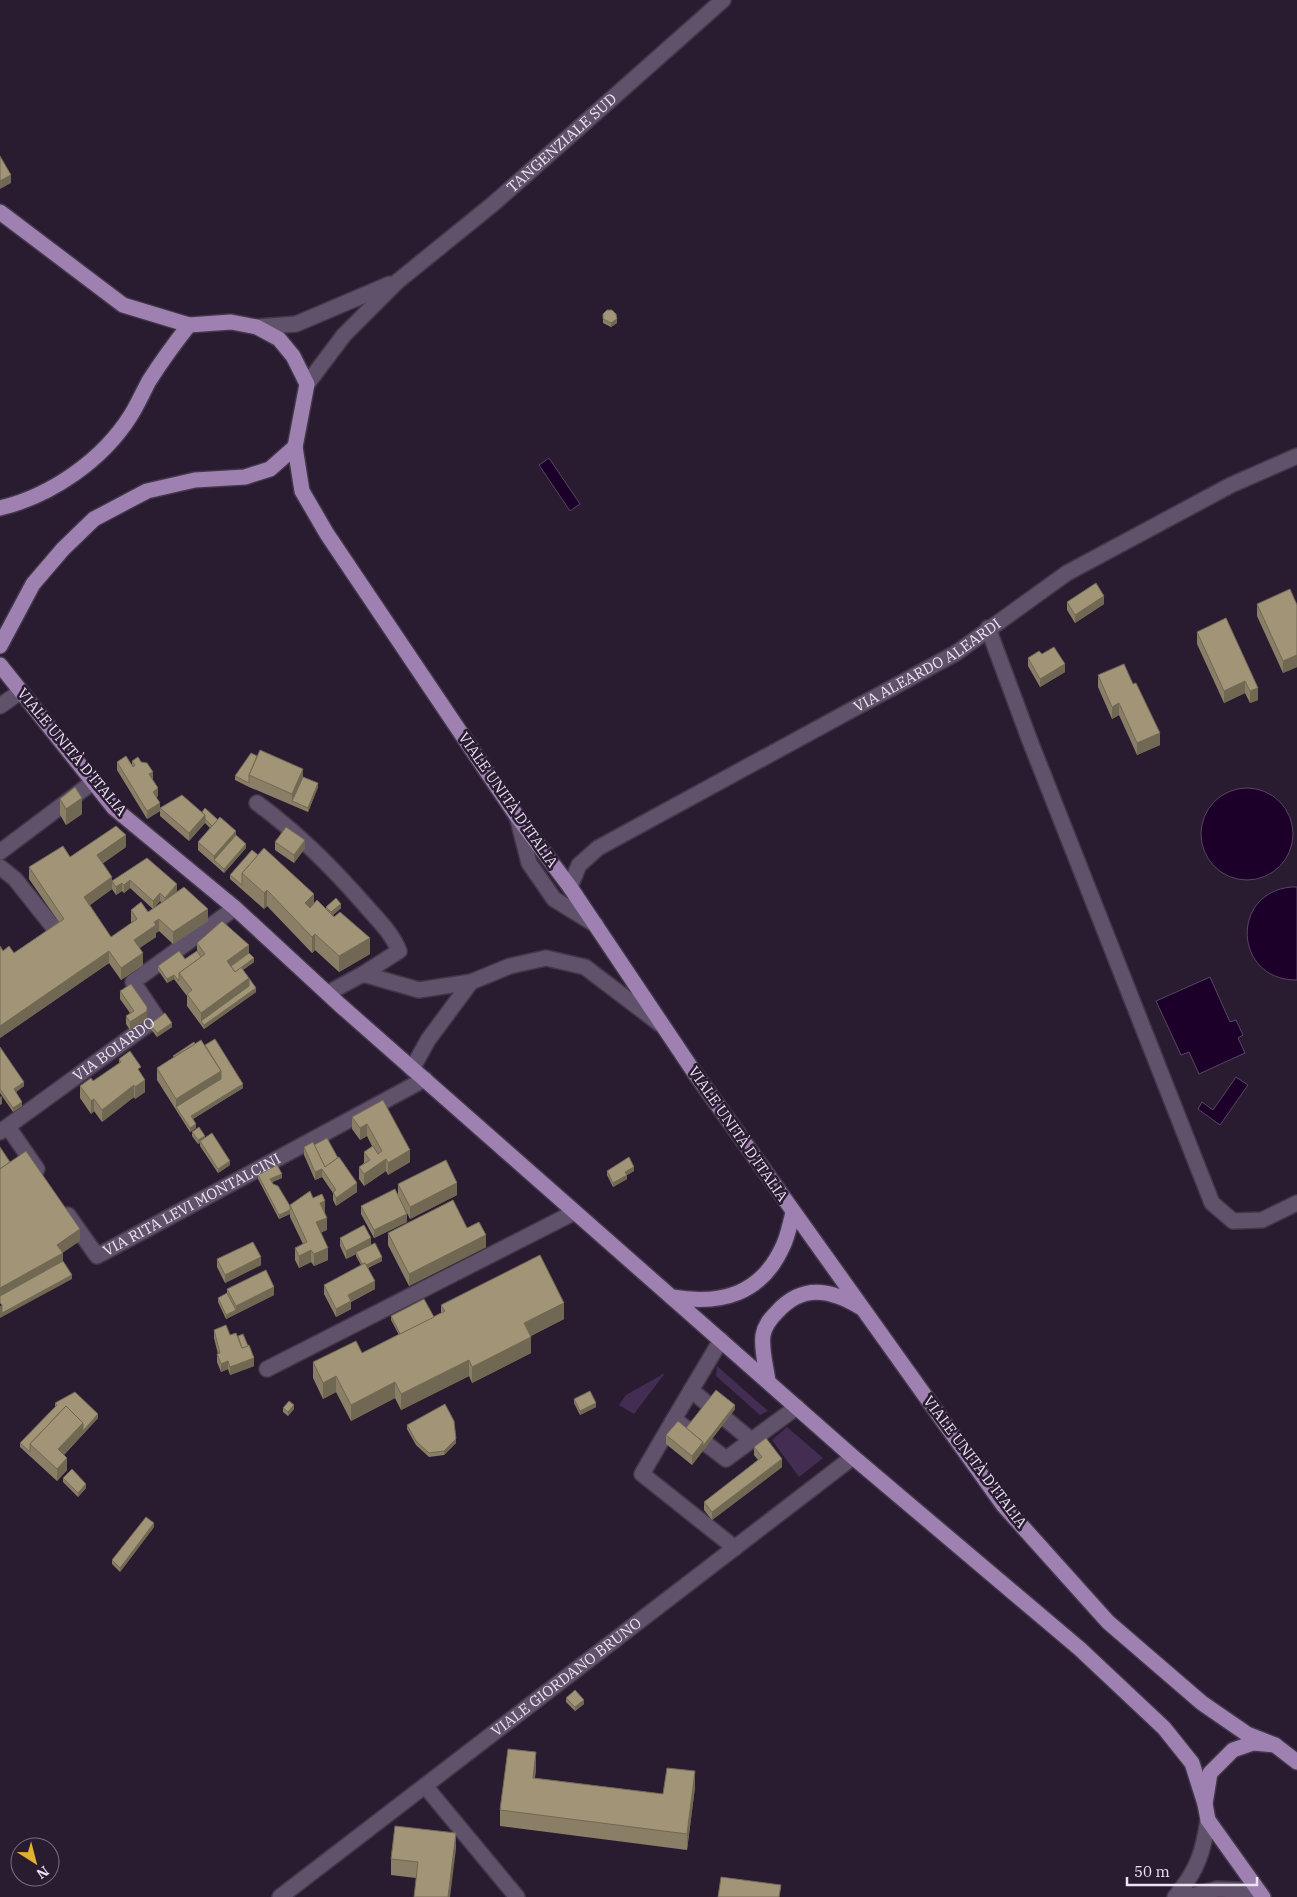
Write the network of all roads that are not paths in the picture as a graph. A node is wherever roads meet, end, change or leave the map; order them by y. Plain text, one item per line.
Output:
1 (723, 0) edge
2 (0, 212) edge
3 (398, 281) junction
4 (189, 325) junction
5 (257, 327) junction
6 (307, 384) junction
7 (295, 447) junction
8 (1297, 456) edge
9 (0, 508) edge
10 (988, 628) junction
11 (0, 646) edge
12 (0, 665) edge
13 (20, 692) junction
14 (1, 704) edge
15 (93, 782) junction
16 (257, 803) dead end
17 (516, 815) junction
18 (0, 852) edge
19 (0, 867) edge
20 (570, 887) junction
21 (235, 908) junction
22 (596, 925) junction
23 (54, 928) edge
24 (363, 974) junction
25 (471, 982) junction
26 (328, 993) junction
27 (665, 1028) junction
28 (412, 1068) junction
29 (424, 1079) junction
30 (4, 1130) edge
31 (46, 1183) edge
32 (58, 1199) edge
33 (1297, 1203) edge
34 (575, 1212) junction
35 (794, 1213) junction
36 (672, 1297) junction
37 (863, 1309) junction
38 (721, 1340) junction
39 (267, 1369) dead end
40 (768, 1381) junction
41 (691, 1390) junction
42 (797, 1407) junction
43 (674, 1419) junction
44 (751, 1440) junction
45 (853, 1457) junction
46 (735, 1548) junction
47 (1275, 1745) junction
48 (1297, 1762) edge
49 (425, 1786) junction
50 (1205, 1804) junction
51 (1208, 1820) junction
52 (1260, 1894) edge
53 (280, 1897) edge
54 (517, 1897) edge
55 (1175, 1897) edge
56 (1188, 1897) edge

1 - 3 street, TANGENZIALE SUD
2 - 4 main road
3 - 5 street, TANGENZIALE SUD
3 - 6 street, TANGENZIALE SUD
4 - 5 main road
4 - 9 main road
5 - 6 main road
6 - 7 main road, VIALE UNITÀ D'ITALIA
7 - 11 main road
7 - 17 main road, VIALE UNITÀ D'ITALIA
8 - 10 street, VIA ALEARDO ALEARDI
10 - 20 street, VIA ALEARDO ALEARDI
10 - 33 street
12 - 13 main road, VIALE UNITÀ D'ITALIA
13 - 14 street
13 - 15 main road, VIALE UNITÀ D'ITALIA
15 - 18 street
15 - 21 main road, VIALE UNITÀ D'ITALIA
16 - 24 street
17 - 20 main road, VIALE UNITÀ D'ITALIA
17 - 22 street
19 - 23 street
20 - 22 main road, VIALE UNITÀ D'ITALIA
21 - 26 main road, VIALE UNITÀ D'ITALIA
21 - 30 street, VIA BOIARDO
22 - 27 main road, VIALE UNITÀ D'ITALIA
24 - 25 street
24 - 26 street
25 - 27 street
25 - 28 street
26 - 28 main road, VIALE UNITÀ D'ITALIA
27 - 35 main road, VIALE UNITÀ D'ITALIA
28 - 29 main road, VIALE UNITÀ D'ITALIA
29 - 32 street, VIA RITA LEVI MONTALCINI
29 - 34 main road, VIALE UNITÀ D'ITALIA
30 - 31 street
34 - 36 main road, VIALE UNITÀ D'ITALIA
34 - 39 street
35 - 36 main road
35 - 37 main road, VIALE UNITÀ D'ITALIA
36 - 38 main road, VIALE UNITÀ D'ITALIA
37 - 40 main road
37 - 47 main road, VIALE UNITÀ D'ITALIA
38 - 40 main road, VIALE UNITÀ D'ITALIA
38 - 41 street
40 - 42 main road, VIALE UNITÀ D'ITALIA
41 - 43 street
41 - 44 street
42 - 44 street
42 - 45 main road, VIALE UNITÀ D'ITALIA
43 - 44 street
43 - 46 street
45 - 46 street, VIALE GIORDANO BRUNO
45 - 50 main road, VIALE UNITÀ D'ITALIA
46 - 49 street, VIALE GIORDANO BRUNO
47 - 48 main road, VIALE UNITÀ D'ITALIA
47 - 50 main road, VIALE UNITÀ D'ITALIA
49 - 53 street, VIALE GIORDANO BRUNO
49 - 54 street
50 - 51 main road, VIALE UNITÀ D'ITALIA
51 - 52 main road, VIALE UNITÀ D'ITALIA
51 - 55 street
52 - 56 street

